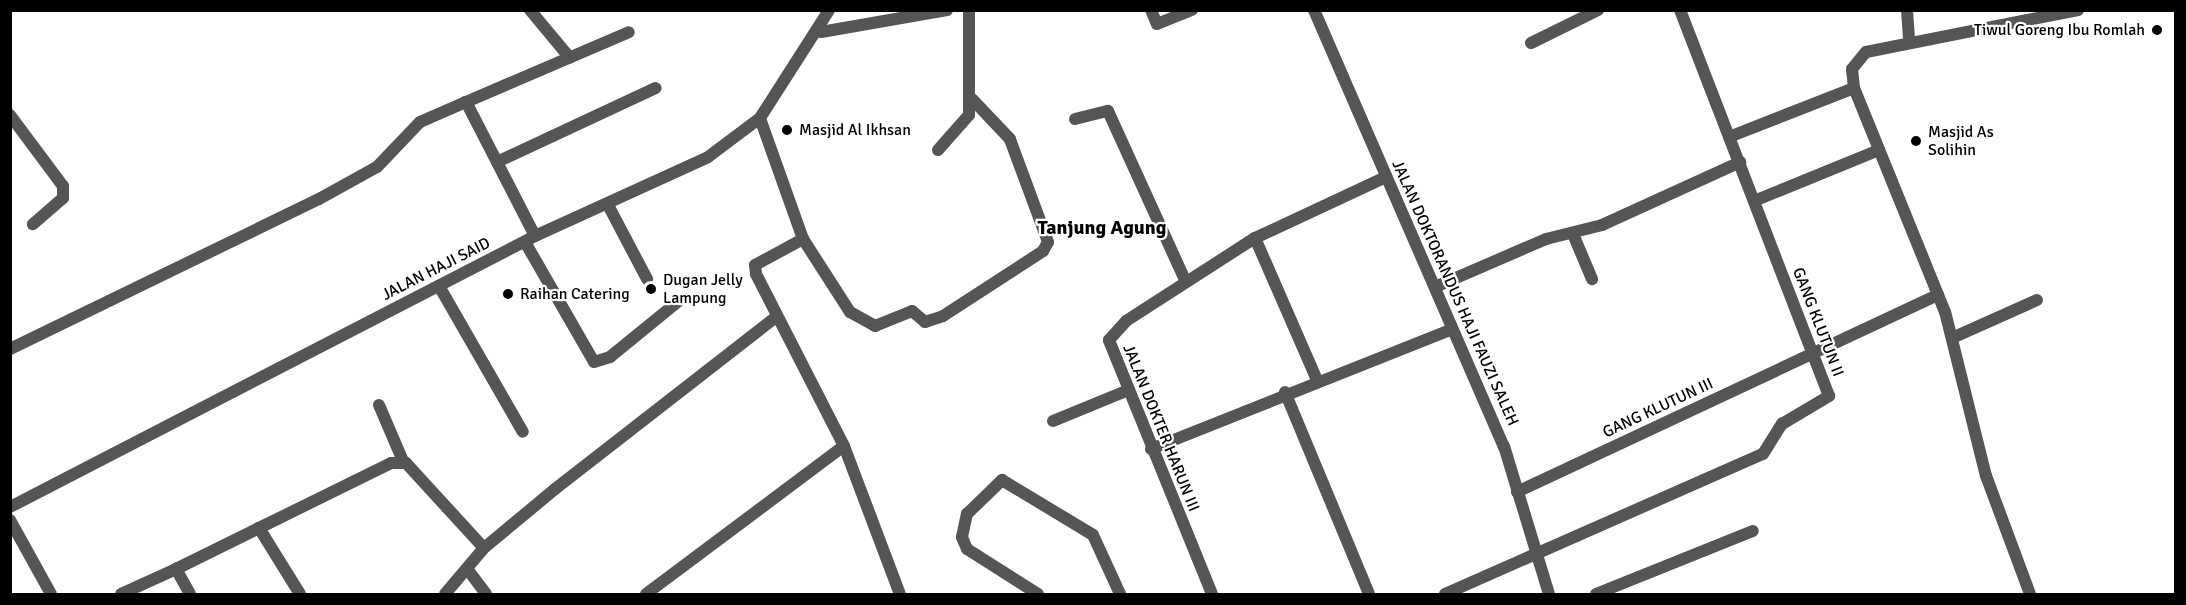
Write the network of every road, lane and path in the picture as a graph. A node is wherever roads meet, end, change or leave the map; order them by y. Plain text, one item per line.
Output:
1 (530, 10) edge
2 (830, 10) edge
3 (947, 10) edge
4 (969, 10) edge
5 (1151, 10) edge
6 (1192, 10) edge
7 (1314, 10) edge
8 (1598, 10) edge
9 (1680, 10) edge
10 (1907, 10) edge
11 (2078, 10) edge
12 (2052, 14) edge
13 (629, 32) dead end
14 (820, 32) junction
15 (1909, 42) junction
16 (1531, 43) dead end
17 (570, 58) junction
18 (656, 88) dead end
19 (1854, 88) junction
20 (972, 99) junction
21 (466, 102) junction
22 (10, 115) edge
23 (760, 118) junction
24 (1075, 119) dead end
25 (1729, 137) junction
26 (938, 150) dead end
27 (1879, 150) junction
28 (497, 162) junction
29 (1740, 162) junction
30 (1386, 177) junction
31 (1754, 201) junction
32 (608, 205) junction
33 (33, 224) dead end
34 (1573, 234) junction
35 (1255, 238) junction
36 (530, 239) junction
37 (803, 239) junction
38 (647, 279) dead end
39 (1592, 279) dead end
40 (1185, 280) junction
41 (440, 286) junction
42 (1435, 287) junction
43 (1938, 295) junction
44 (680, 300) dead end
45 (2037, 300) dead end
46 (775, 318) junction
47 (1452, 329) junction
48 (1952, 339) junction
49 (10, 349) edge
50 (1811, 353) junction
51 (1317, 380) junction
52 (1126, 391) junction
53 (1285, 393) junction
54 (380, 405) dead end
55 (1053, 421) dead end
56 (523, 432) dead end
57 (844, 446) junction
58 (1151, 449) junction
59 (403, 461) junction
60 (1517, 492) junction
61 (10, 507) edge
62 (10, 520) edge
63 (259, 528) junction
64 (1753, 531) dead end
65 (484, 548) junction
66 (1536, 555) junction
67 (176, 569) junction
68 (468, 570) junction
69 (51, 594) edge
70 (121, 594) edge
71 (190, 594) edge
72 (300, 594) edge
73 (445, 594) edge
74 (486, 594) edge
75 (646, 594) edge
76 (900, 594) edge
77 (1038, 594) edge
78 (1120, 594) edge
79 (1212, 594) edge
80 (1369, 594) edge
81 (1445, 594) edge
82 (1549, 594) edge
83 (1596, 594) edge
84 (2030, 594) edge

1 - 17 street
2 - 14 street, JALAN HAJI SAID
3 - 14 street
4 - 20 street
5 - 6 street
7 - 30 street, JALAN DOKTORANDUS HAJI FAUZI SALEH
8 - 16 street
9 - 25 street, GANG KLUTUN II
10 - 15 street
11 - 12 street
12 - 15 street
13 - 17 street
14 - 23 street, JALAN HAJI SAID
15 - 19 street
17 - 21 street
18 - 28 street
19 - 25 street
19 - 27 street
20 - 26 street
20 - 37 street
21 - 28 street
21 - 49 street
22 - 33 street
23 - 32 street, JALAN HAJI SAID
23 - 37 street
24 - 40 street
25 - 29 street, GANG KLUTUN II
27 - 31 street
27 - 43 street
28 - 36 street
29 - 31 street, GANG KLUTUN II
29 - 34 street
30 - 35 street, JALAN DOKTER HARUN III
30 - 42 street, JALAN DOKTORANDUS HAJI FAUZI SALEH
31 - 50 street, GANG KLUTUN II
32 - 36 street, JALAN HAJI SAID
32 - 38 street
34 - 39 street
34 - 42 street
35 - 40 street, JALAN DOKTER HARUN III
35 - 51 street
36 - 41 street, JALAN HAJI SAID
36 - 44 street
37 - 46 street
40 - 52 street, JALAN DOKTER HARUN III
41 - 56 street
41 - 61 street, JALAN HAJI SAID
42 - 47 street, JALAN DOKTORANDUS HAJI FAUZI SALEH
43 - 48 street
43 - 50 street, GANG KLUTUN III
45 - 48 street
46 - 57 street
46 - 65 street
47 - 51 street
47 - 60 street, JALAN DOKTORANDUS HAJI FAUZI SALEH
48 - 84 street
50 - 60 street, GANG KLUTUN III
50 - 66 street, GANG KLUTUN II
51 - 53 street
52 - 55 street
52 - 58 street, JALAN DOKTER HARUN III
53 - 58 street
53 - 80 street
54 - 59 street
57 - 75 street
57 - 76 street
58 - 79 street, JALAN DOKTER HARUN III
59 - 63 street
59 - 65 street
60 - 66 street, JALAN DOKTORANDUS HAJI FAUZI SALEH
62 - 69 street
63 - 67 street
63 - 72 street
64 - 83 street
65 - 68 street
66 - 81 street
66 - 82 street, JALAN DOKTORANDUS HAJI FAUZI SALEH
67 - 70 street
67 - 71 street
68 - 73 street
68 - 74 street
77 - 78 street

